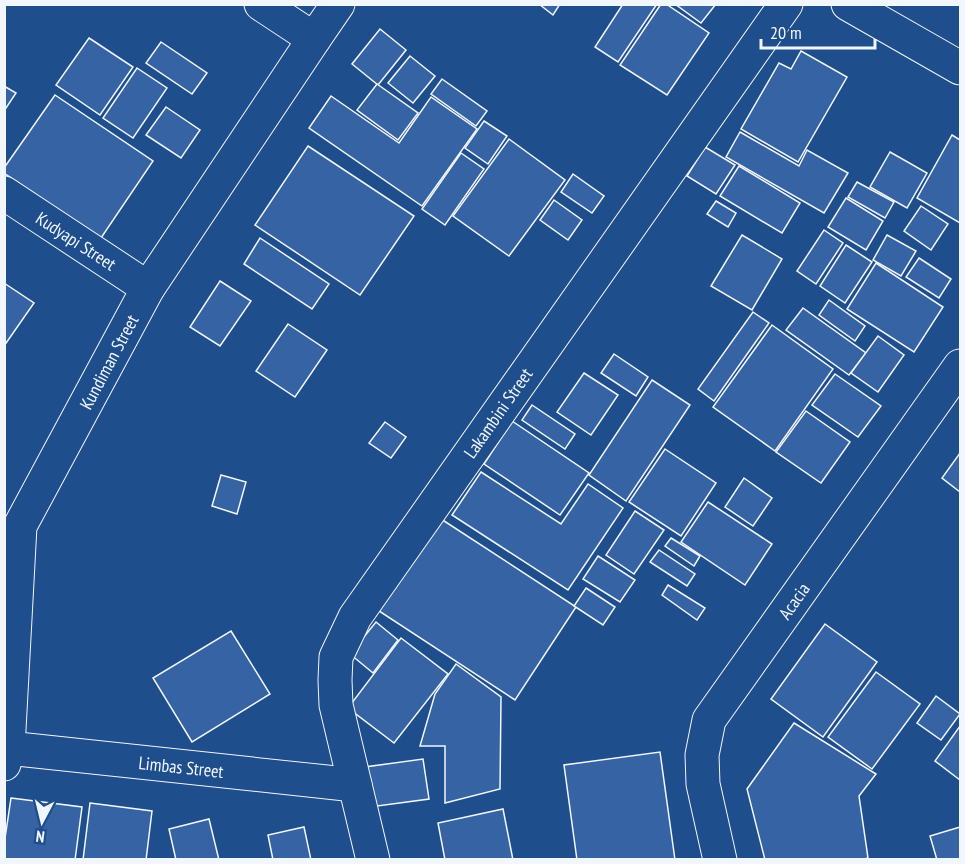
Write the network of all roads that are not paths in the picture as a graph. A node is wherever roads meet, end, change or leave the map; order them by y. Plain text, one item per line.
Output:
1 (261, 4) edge
2 (338, 4) edge
3 (786, 4) edge
4 (848, 4) edge
5 (314, 39) junction
6 (960, 68) edge
7 (4, 193) edge
8 (148, 288) junction
9 (960, 366) edge
10 (12, 521) edge
11 (6, 756) edge
12 (355, 785) junction
13 (373, 860) edge
14 (720, 860) edge

1 - 5 street
2 - 5 street, Kundiman Street
3 - 12 street, Lakambini Street
4 - 6 street
5 - 8 street, Kundiman Street
7 - 8 street, Kudyapi Street
8 - 10 street, Kundiman Street
9 - 14 street, Acacia
10 - 11 street, Kundiman Street
11 - 12 street, Limbas Street
12 - 13 street, Lakambini Street

